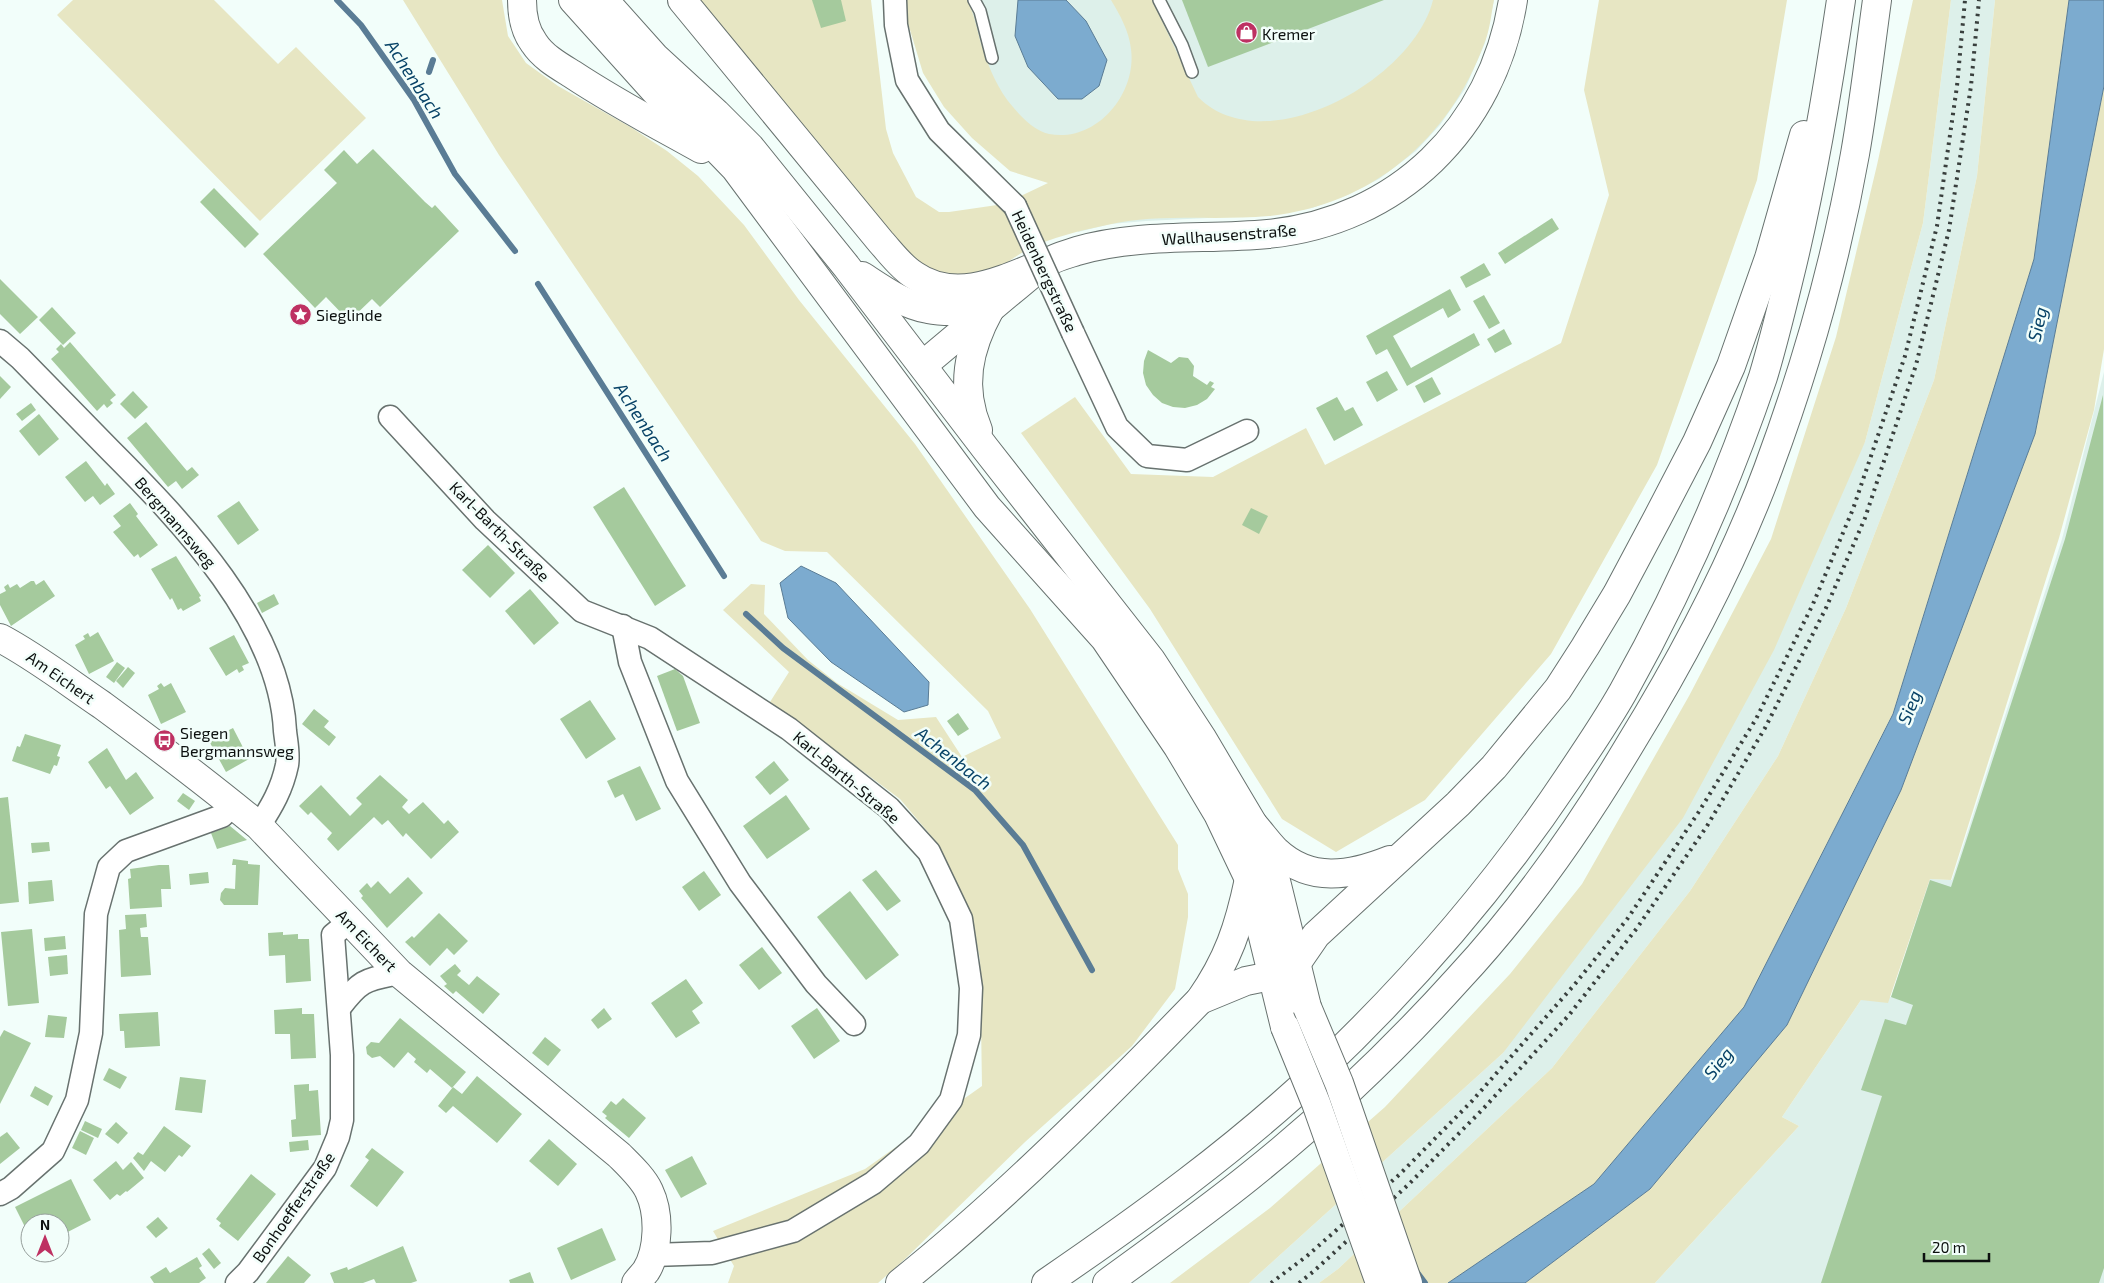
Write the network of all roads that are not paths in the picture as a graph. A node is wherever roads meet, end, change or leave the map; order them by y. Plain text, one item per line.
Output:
1 (522, 0) edge
2 (573, 0) edge
3 (604, 0) edge
4 (682, 0) edge
5 (894, 0) edge
6 (974, 0) edge
7 (1159, 0) edge
8 (1513, 0) edge
9 (1840, 0) edge
10 (1877, 0) edge
11 (992, 58) dead end
12 (1192, 72) dead end
13 (735, 168) junction
14 (1049, 261) junction
15 (846, 266) junction
16 (990, 309) junction
17 (0, 341) edge
18 (923, 365) junction
19 (897, 385) junction
20 (390, 417) dead end
21 (1247, 431) dead end
22 (985, 448) junction
23 (623, 626) junction
24 (0, 638) edge
25 (233, 805) junction
26 (1254, 824) junction
27 (258, 826) junction
28 (1400, 856) junction
29 (1249, 879) junction
30 (350, 921) junction
31 (1296, 964) junction
32 (399, 973) junction
33 (1271, 976) junction
34 (1200, 1000) junction
35 (340, 1007) junction
36 (854, 1024) dead end
37 (0, 1194) edge
38 (653, 1255) junction
39 (237, 1283) edge
40 (636, 1283) edge
41 (900, 1283) edge
42 (1046, 1283) edge
43 (1107, 1283) edge
44 (1380, 1283) edge
45 (1408, 1283) edge

1 - 13 main road
2 - 13 main road
3 - 15 main road
4 - 14 main road
5 - 21 street, Heidenbergstraße, bridge
6 - 11 lane
7 - 12 lane
8 - 14 main road, Wallhausenstraße
9 - 28 main road
9 - 42 main road
10 - 43 main road
13 - 19 main road
14 - 16 main road, Wallhausenstraße
15 - 16 main road
15 - 18 main road
16 - 18 main road, Wallhausenstraße
16 - 22 main road
17 - 27 street, Bergmannsweg
18 - 19 main road, Wallhausenstraße
18 - 22 main road
19 - 29 main road
20 - 23 street, Karl-Barth-Straße
22 - 26 main road
23 - 36 street
23 - 38 street, Karl-Barth-Straße
24 - 25 main road, Am Eichert
25 - 27 main road, Am Eichert
25 - 37 street
26 - 28 main road
26 - 31 main road
27 - 30 main road, Am Eichert
28 - 31 main road
29 - 33 main road
29 - 34 main road
30 - 32 main road, Am Eichert
30 - 35 street, Bonhoefferstraße
31 - 33 main road
31 - 45 main road, bridge
32 - 35 street
32 - 38 main road, Am Eichert
33 - 34 main road
33 - 44 main road, bridge
34 - 41 main road
35 - 39 street, Bonhoefferstraße
38 - 40 main road, Am Eichert

